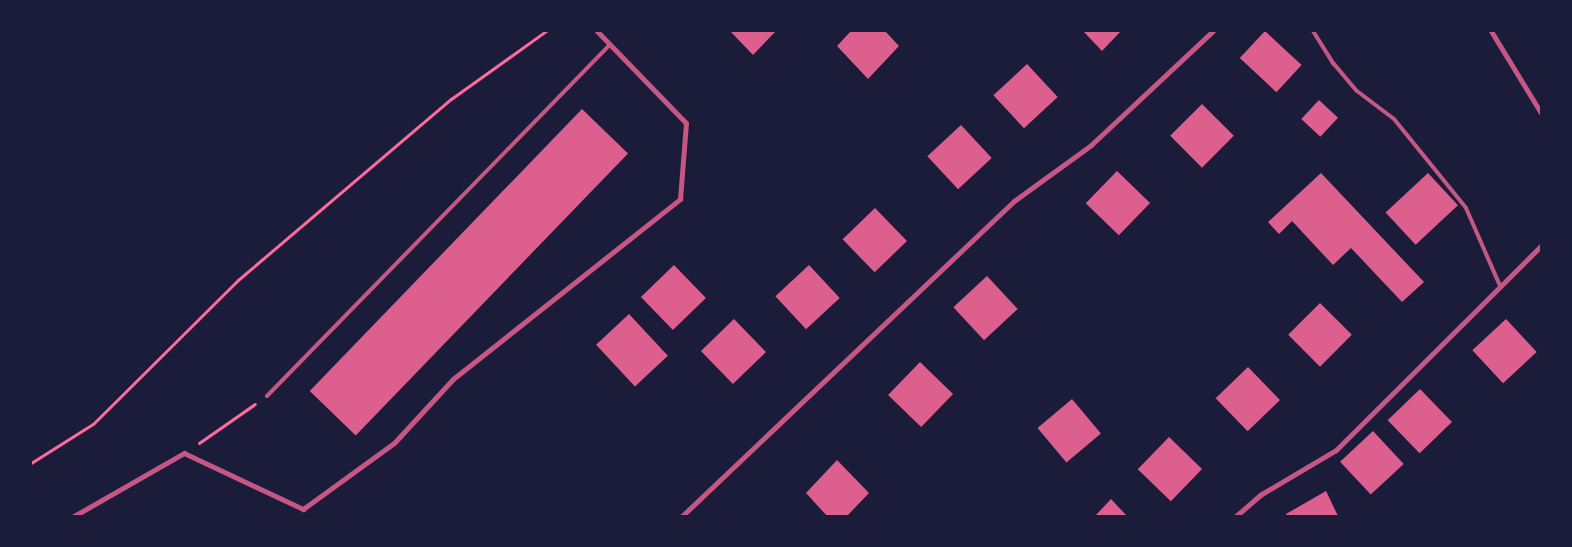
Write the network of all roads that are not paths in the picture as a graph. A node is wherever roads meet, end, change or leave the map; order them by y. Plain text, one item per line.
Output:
1 (597, 31) edge
2 (1213, 31) edge
3 (1313, 31) edge
4 (1492, 31) edge
5 (610, 44) junction
6 (1541, 113) edge
7 (1541, 246) edge
8 (1500, 286) junction
9 (267, 396) road end
10 (303, 509) junction
11 (74, 516) edge
12 (304, 516) edge
13 (682, 516) edge
14 (1236, 516) edge

1 - 5 street
2 - 13 street
3 - 8 lane
4 - 6 street
5 - 9 lane
5 - 10 street
7 - 8 street
8 - 14 street
10 - 11 street
10 - 12 street

